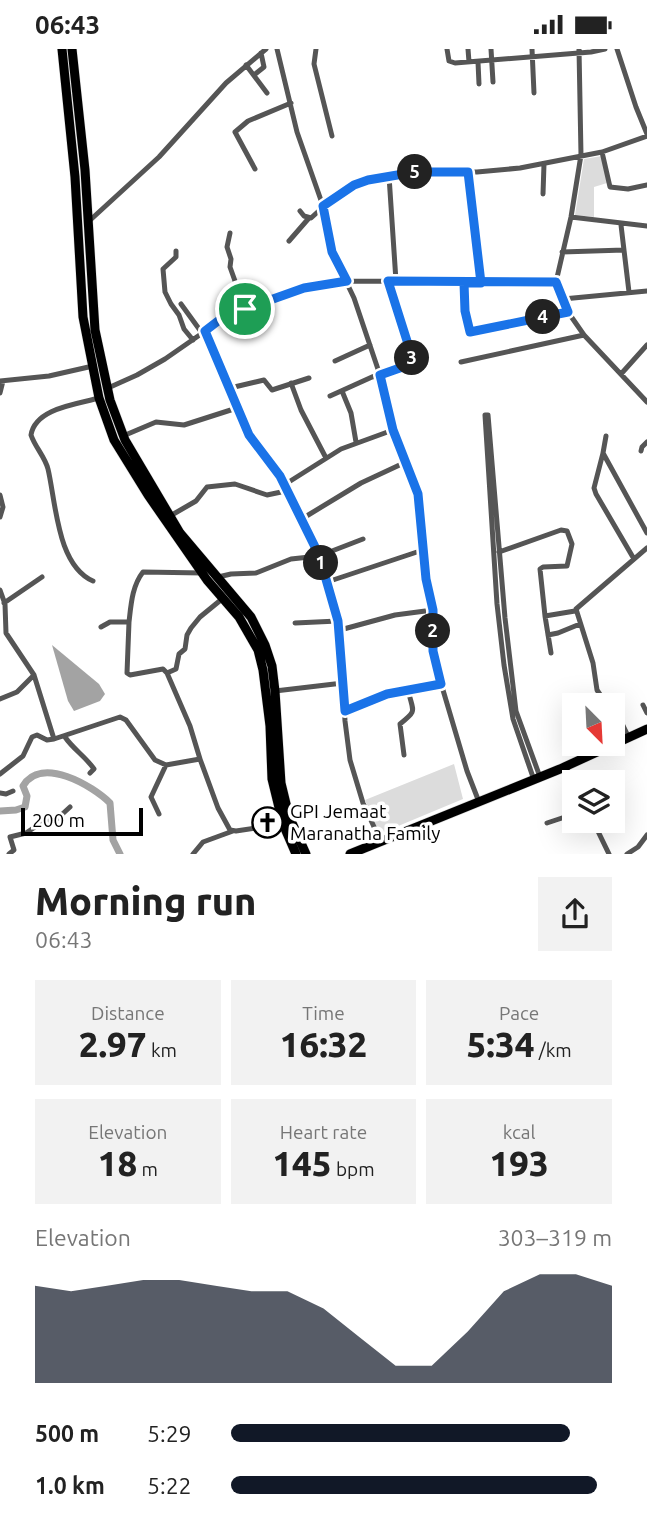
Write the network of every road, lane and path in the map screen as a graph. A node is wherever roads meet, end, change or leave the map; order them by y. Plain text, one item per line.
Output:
1 (62, 49) edge
2 (72, 49) edge
3 (277, 49) edge
4 (316, 49) edge
5 (447, 49) edge
6 (468, 49) edge
7 (491, 49) edge
8 (512, 49) edge
9 (532, 49) edge
10 (605, 49) edge
11 (617, 49) edge
12 (263, 51) edge
13 (579, 51) edge
14 (554, 52) edge
15 (533, 57) junction
16 (512, 59) junction
17 (491, 60) junction
18 (469, 62) junction
19 (478, 62) junction
20 (246, 65) junction
21 (254, 75) junction
22 (70, 81) junction
23 (493, 82) dead end
24 (479, 84) dead end
25 (267, 93) dead end
26 (534, 93) dead end
27 (291, 103) junction
28 (647, 135) edge
29 (332, 136) dead end
30 (602, 152) junction
31 (581, 155) junction
32 (544, 164) junction
33 (255, 169) dead end
34 (468, 172) junction
35 (388, 176) junction
36 (647, 185) edge
37 (543, 194) dead end
38 (323, 207) junction
39 (300, 211) dead end
40 (570, 217) junction
41 (309, 218) junction
42 (87, 223) junction
43 (621, 225) junction
44 (647, 226) edge
45 (230, 233) dead end
46 (289, 241) dead end
47 (78, 246) junction
48 (88, 246) junction
49 (624, 250) junction
50 (176, 251) dead end
51 (562, 252) junction
52 (347, 281) junction
53 (388, 281) junction
54 (396, 281) junction
55 (556, 282) junction
56 (464, 283) junction
57 (481, 283) junction
58 (647, 291) edge
59 (629, 292) junction
60 (563, 299) junction
61 (181, 304) dead end
62 (245, 309) junction
63 (568, 312) junction
64 (204, 332) junction
65 (584, 335) junction
66 (193, 340) junction
67 (370, 345) junction
68 (647, 345) edge
69 (335, 361) dead end
70 (461, 362) dead end
71 (93, 366) junction
72 (621, 374) junction
73 (380, 375) junction
74 (309, 378) dead end
75 (1, 381) edge
76 (290, 383) junction
77 (108, 388) junction
78 (230, 388) junction
79 (342, 391) junction
80 (0, 393) edge
81 (330, 396) dead end
82 (100, 398) junction
83 (647, 402) edge
84 (237, 408) junction
85 (393, 430) junction
86 (123, 436) junction
87 (606, 436) dead end
88 (356, 442) junction
89 (647, 442) edge
90 (641, 451) dead end
91 (603, 453) junction
92 (326, 458) junction
93 (132, 461) junction
94 (406, 462) junction
95 (285, 488) junction
96 (0, 495) edge
97 (1, 507) edge
98 (170, 516) junction
99 (0, 517) edge
100 (300, 520) junction
101 (647, 533) edge
102 (363, 539) dead end
103 (647, 548) edge
104 (423, 549) junction
105 (499, 552) junction
106 (319, 555) junction
107 (634, 559) junction
108 (211, 576) junction
109 (42, 577) dead end
110 (93, 581) dead end
111 (327, 582) junction
112 (0, 590) edge
113 (222, 599) junction
114 (4, 603) junction
115 (433, 610) junction
116 (575, 611) junction
117 (545, 616) junction
118 (502, 619) junction
119 (338, 621) junction
120 (129, 622) junction
121 (295, 623) dead end
122 (580, 624) junction
123 (101, 627) dead end
124 (340, 630) junction
125 (3, 633) edge
126 (254, 633) junction
127 (548, 635) junction
128 (551, 653) dead end
129 (167, 673) junction
130 (34, 674) junction
131 (343, 683) junction
132 (441, 684) junction
133 (408, 690) junction
134 (275, 691) junction
135 (599, 693) edge
136 (0, 699) edge
137 (643, 705) dead end
138 (345, 711) junction
139 (647, 713) edge
140 (625, 729) edge
141 (647, 729) edge
142 (65, 737) junction
143 (629, 738) junction
144 (54, 739) junction
145 (404, 755) dead end
146 (200, 759) junction
147 (166, 765) junction
148 (275, 767) junction
149 (566, 767) junction
150 (568, 770) edge
151 (90, 773) dead end
152 (0, 774) edge
153 (537, 779) junction
154 (13, 791) dead end
155 (0, 793) edge
156 (479, 802) junction
157 (70, 807) dead end
158 (159, 814) dead end
159 (562, 818) edge
160 (547, 823) dead end
161 (283, 824) junction
162 (233, 831) junction
163 (599, 833) edge
164 (647, 835) edge
165 (10, 837) junction
166 (0, 839) edge
167 (381, 842) junction
168 (608, 852) edge
169 (9, 854) edge
170 (193, 854) edge
171 (296, 854) edge
172 (306, 854) edge
173 (350, 854) edge
174 (598, 854) edge
175 (627, 854) edge

1 - 22 highway
2 - 22 highway
3 - 27 street
4 - 29 street
5 - 18 street
6 - 18 street
7 - 17 street
8 - 16 street
9 - 15 street
10 - 13 street
11 - 28 street
12 - 20 street
12 - 21 street
13 - 14 street
13 - 31 street
14 - 15 street
15 - 16 street
15 - 26 street
16 - 17 street
17 - 19 street
17 - 23 street
18 - 19 street
19 - 24 street
20 - 21 street
20 - 42 street
21 - 25 street
22 - 42 highway
22 - 47 highway
27 - 33 street
27 - 38 street
28 - 30 street
30 - 31 street
30 - 36 street
31 - 32 street
31 - 40 street
32 - 34 street
32 - 37 street
34 - 35 street
34 - 57 street
35 - 38 street
35 - 54 street
38 - 41 street
38 - 52 street
39 - 41 street
40 - 43 street
40 - 51 street
41 - 46 street
42 - 48 highway
43 - 44 street
43 - 49 street
45 - 62 street
47 - 48 highway
47 - 71 highway
48 - 77 highway
49 - 51 street
49 - 59 street
50 - 66 street
51 - 55 street
52 - 53 street
52 - 62 street
52 - 67 street
53 - 54 street
53 - 73 street
54 - 56 street
55 - 57 street
55 - 60 street
56 - 57 street
56 - 63 street
58 - 59 street
59 - 60 street
60 - 63 street
61 - 64 street
62 - 64 street
63 - 65 street
64 - 66 street
64 - 78 street
65 - 70 street
65 - 72 street
66 - 77 street
67 - 69 street
67 - 73 street
68 - 72 street
71 - 75 street
71 - 82 highway
72 - 83 street
73 - 79 street
73 - 85 street
74 - 76 street
75 - 80 street
76 - 78 street
76 - 92 street
77 - 86 highway
78 - 84 street
79 - 81 street
79 - 88 street
82 - 93 highway
82 - 110 street
84 - 86 street
84 - 95 street
85 - 88 street
85 - 94 street
86 - 93 highway
87 - 91 street
88 - 92 street
89 - 90 street
91 - 101 street
91 - 107 street
92 - 95 street
93 - 98 highway
93 - 108 highway
94 - 100 street
94 - 104 street
95 - 98 street
95 - 100 street
96 - 97 street
97 - 99 street
98 - 108 highway
100 - 106 street
102 - 106 street
103 - 107 street
104 - 111 street
104 - 115 street
105 - 117 street
105 - 118 street
105 - 118 street
106 - 108 street
106 - 111 street
107 - 116 street
108 - 113 highway
108 - 120 street
108 - 126 highway
109 - 114 street
111 - 119 street
112 - 114 street
113 - 126 highway
113 - 129 street
114 - 125 street
115 - 124 street
115 - 132 street
116 - 117 street
116 - 122 street
117 - 127 street
118 - 153 street
119 - 121 street
119 - 124 street
120 - 123 street
120 - 129 street
122 - 127 street
122 - 135 street
124 - 131 street
125 - 130 street
126 - 134 highway
126 - 148 highway
127 - 128 street
129 - 146 street
130 - 136 street
130 - 144 street
131 - 134 street
131 - 138 street
132 - 133 street
132 - 156 street
133 - 138 street
133 - 145 street
134 - 148 highway
137 - 139 street
138 - 167 street
140 - 143 street
141 - 143 highway
142 - 144 street
142 - 147 street
142 - 151 street
143 - 149 highway
144 - 152 street
146 - 147 street
146 - 162 street
147 - 158 street
148 - 161 highway
148 - 172 highway
149 - 150 street
149 - 153 highway
153 - 156 highway
154 - 155 street
156 - 167 highway
157 - 165 street
159 - 160 street
161 - 162 street
161 - 171 highway
162 - 170 street
163 - 168 street
164 - 175 street
165 - 166 street
165 - 169 street
167 - 173 highway
168 - 174 street

